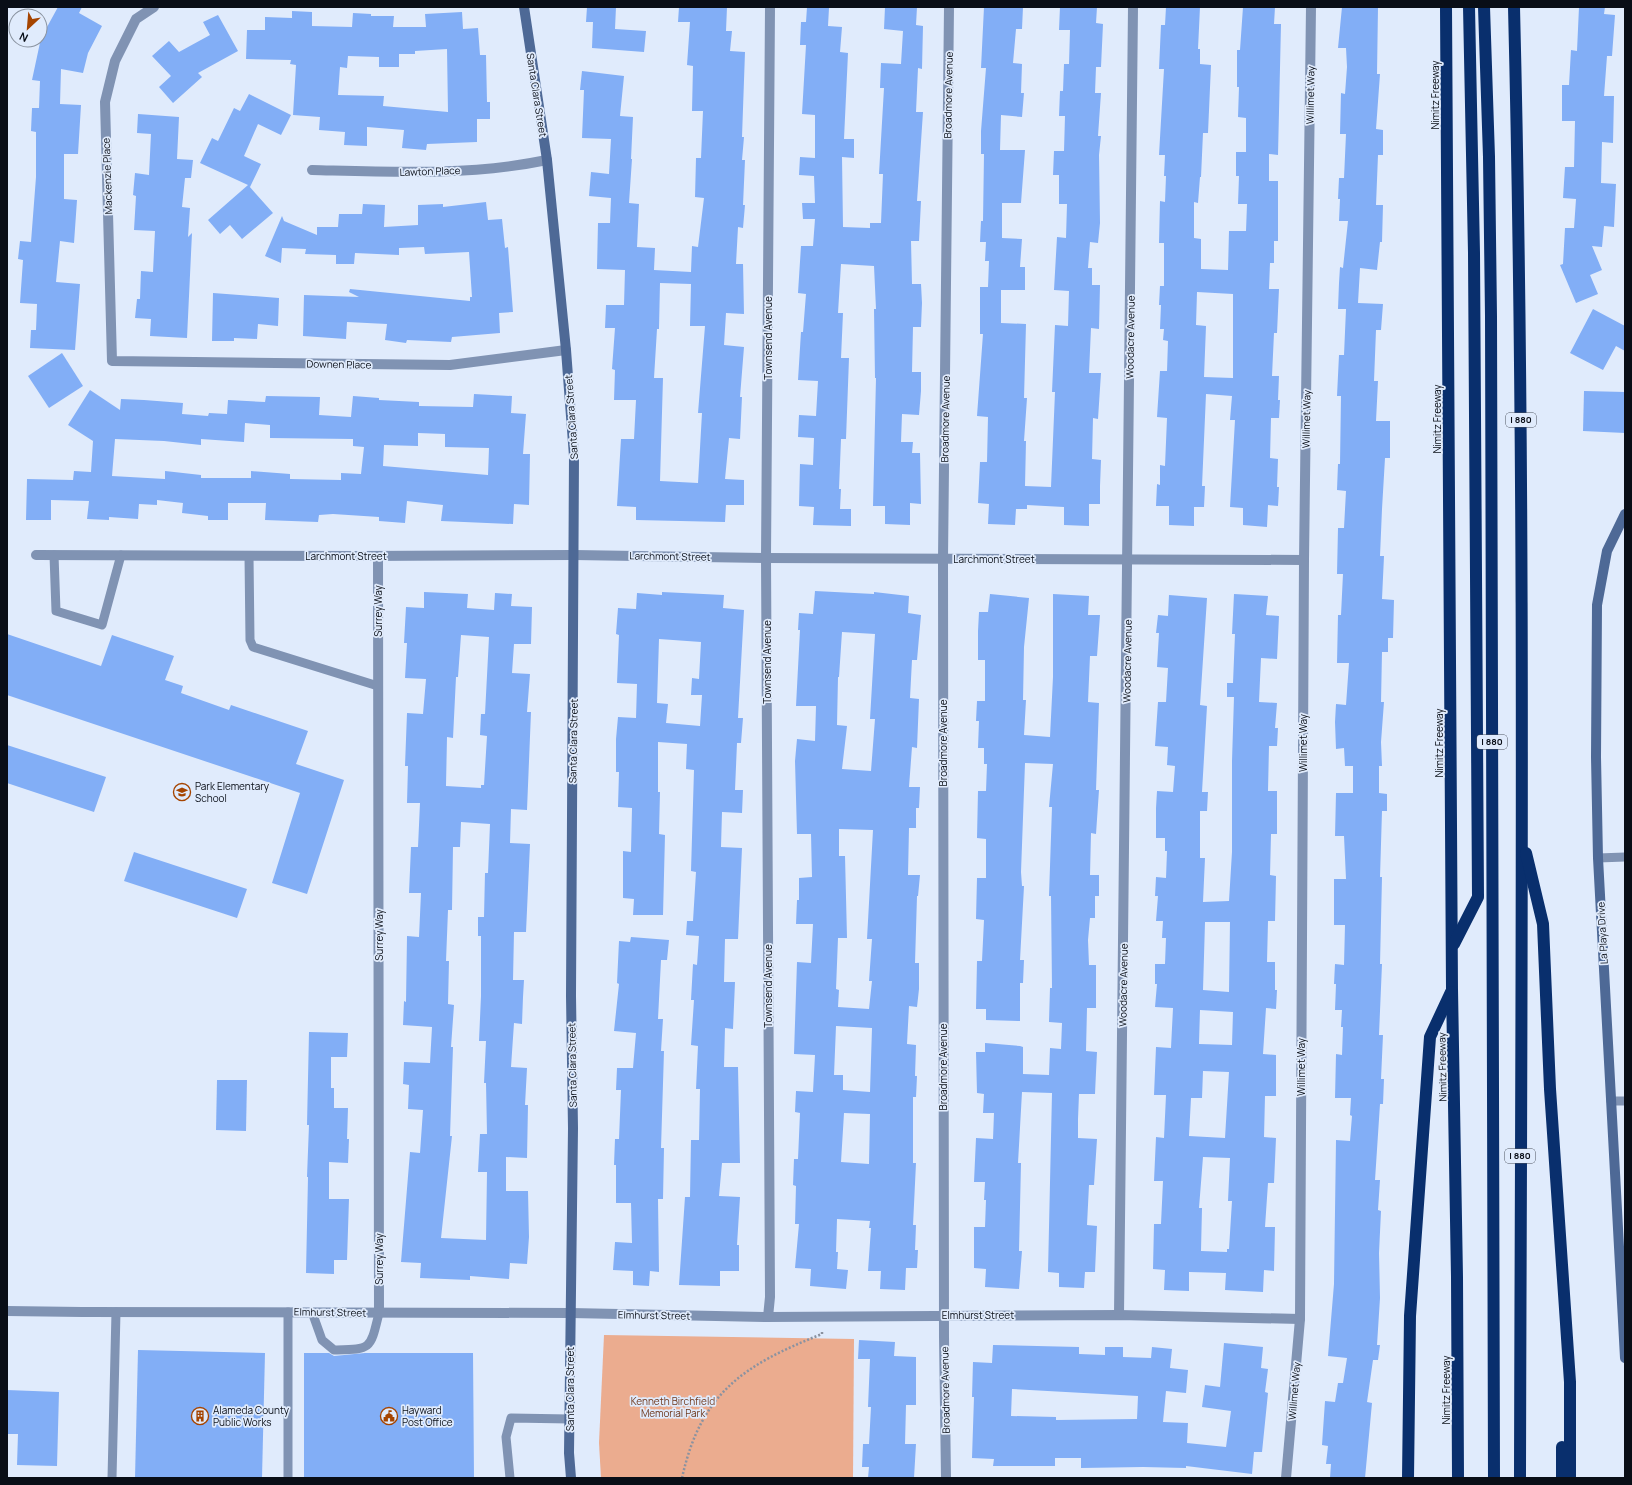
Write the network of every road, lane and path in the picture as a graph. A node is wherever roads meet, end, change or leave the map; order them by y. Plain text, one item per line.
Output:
1 (154, 7) edge
2 (524, 7) edge
3 (770, 7) edge
4 (949, 7) edge
5 (1134, 7) edge
6 (1311, 7) edge
7 (1446, 7) edge
8 (1469, 7) edge
9 (1484, 7) edge
10 (1514, 7) edge
11 (547, 160) junction
12 (312, 170) dead end
13 (566, 350) junction
14 (112, 361) joint
15 (1625, 514) edge
16 (36, 555) dead end
17 (54, 555) junction
18 (121, 555) junction
19 (574, 555) junction
20 (249, 556) junction
21 (378, 556) junction
22 (766, 558) junction
23 (943, 559) junction
24 (1128, 560) junction
25 (1304, 560) junction
26 (378, 686) junction
27 (1521, 834) junction
28 (1625, 857) edge
29 (1598, 858) junction
30 (1452, 947) junction
31 (1452, 989) junction
32 (1611, 1101) junction
33 (1625, 1101) edge
34 (1561, 1247) junction
35 (1624, 1307) edge
36 (7, 1311) edge
37 (116, 1312) junction
38 (288, 1312) junction
39 (312, 1312) junction
40 (379, 1313) junction
41 (571, 1313) junction
42 (1119, 1314) junction
43 (945, 1315) junction
44 (768, 1317) junction
45 (822, 1317) junction
46 (1300, 1319) junction
47 (1625, 1358) edge
48 (570, 1419) junction
49 (112, 1478) edge
50 (288, 1478) edge
51 (510, 1478) edge
52 (571, 1478) edge
53 (682, 1478) edge
54 (946, 1478) edge
55 (1286, 1478) edge
56 (1408, 1478) edge
57 (1458, 1478) edge
58 (1494, 1478) edge
59 (1520, 1478) edge
60 (1562, 1478) edge
61 (1570, 1478) edge

1 - 14 street, Mackenzie Place
2 - 11 main road, Santa Clara Street
3 - 22 street, Townsend Avenue
4 - 23 street, Broadmore Avenue
5 - 24 street, Woodacre Avenue
6 - 25 street, Willimet Way
7 - 30 highway, Nimitz Freeway / I 880
8 - 30 highway, I 880
9 - 58 highway, I 880
10 - 27 highway, I 880
11 - 12 street, Lawton Place
11 - 13 main road, Santa Clara Street
13 - 14 street, Downen Place
13 - 19 main road, Santa Clara Street
15 - 29 main road, La Playa Drive
16 - 17 street, Larchmont Street
17 - 18 street, Larchmont Street
17 - 18 lane
18 - 20 street, Larchmont Street
19 - 21 street, Larchmont Street
19 - 22 street, Larchmont Street
19 - 41 main road, Santa Clara Street
20 - 21 street, Larchmont Street
20 - 26 lane
21 - 26 street, Surrey Way
22 - 23 street, Larchmont Street
22 - 44 street, Townsend Avenue
23 - 24 street, Larchmont Street
23 - 43 street, Broadmore Avenue
24 - 25 street, Larchmont Street
24 - 42 street, Woodacre Avenue
25 - 46 street, Willimet Way
26 - 40 street, Surrey Way
27 - 34 highway
27 - 59 highway, I 880
28 - 29 lane
29 - 32 main road, La Playa Drive
30 - 31 highway, Nimitz Freeway / I 880
31 - 56 highway
31 - 57 highway, Nimitz Freeway / I 880
32 - 33 lane
32 - 35 main road, La Playa Drive
34 - 60 highway
34 - 61 highway
35 - 47 main road, La Playa Drive
36 - 37 street, Elmhurst Street
37 - 38 street, Elmhurst Street
37 - 49 lane
38 - 39 street, Elmhurst Street
38 - 50 lane
39 - 40 street, Elmhurst Street
39 - 40 lane
40 - 41 street, Elmhurst Street
41 - 44 street, Elmhurst Street
41 - 48 main road, Santa Clara Street
42 - 43 street, Elmhurst Street
42 - 46 street, Elmhurst Street
43 - 45 street, Elmhurst Street
43 - 54 street, Broadmore Avenue
44 - 45 street, Elmhurst Street
45 - 53 path
46 - 55 street, Willimet Way
48 - 51 lane
48 - 52 main road, Santa Clara Street

